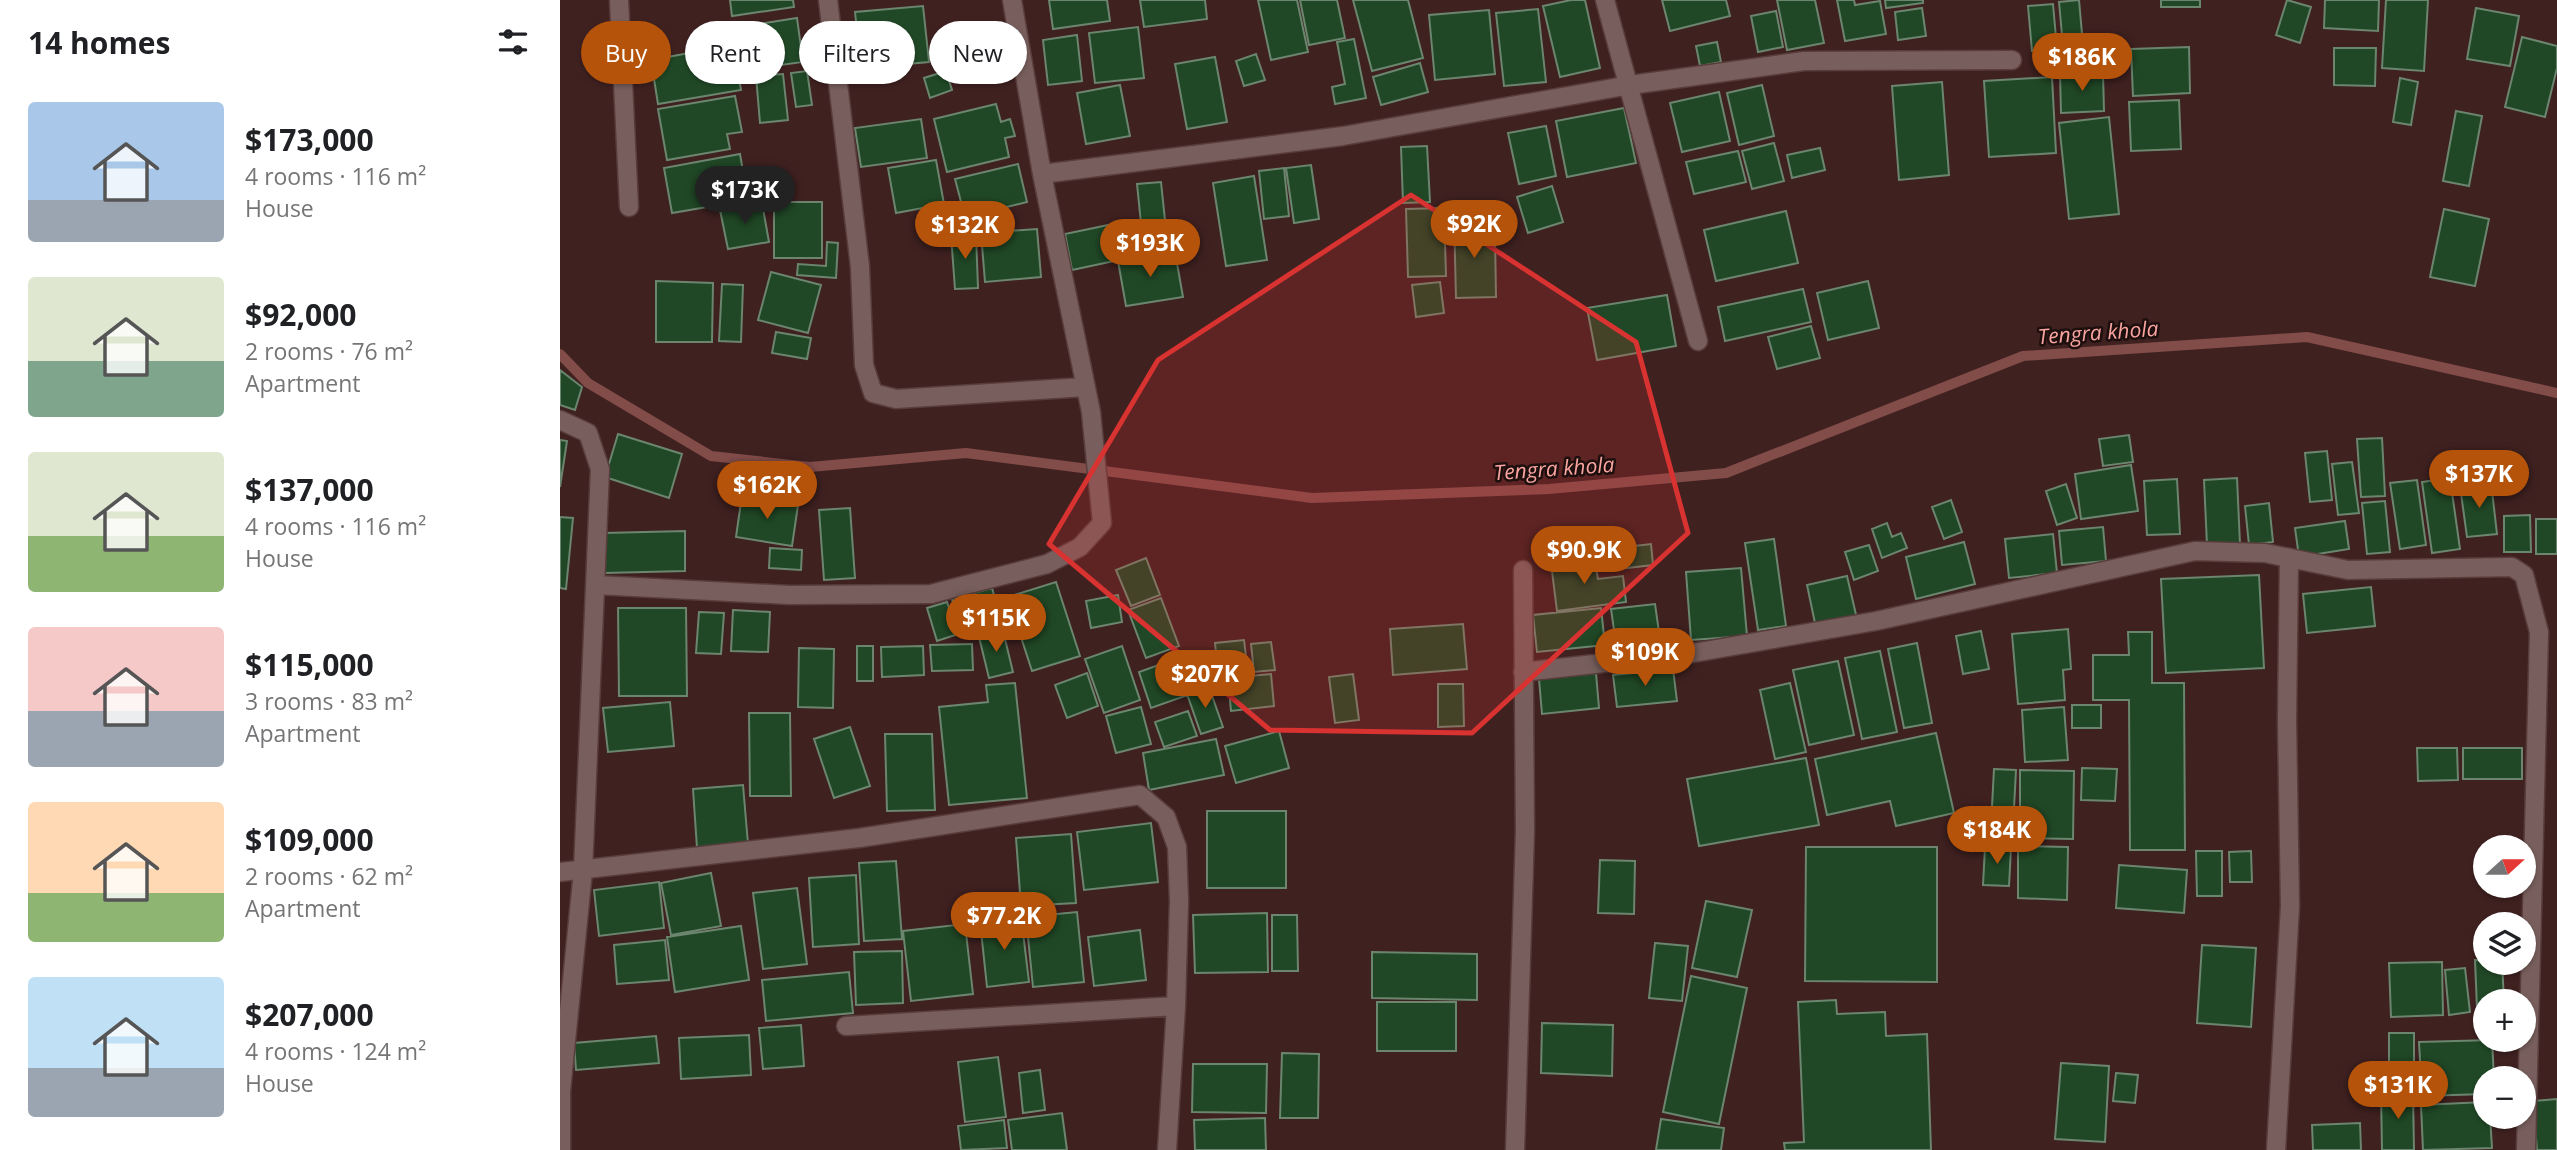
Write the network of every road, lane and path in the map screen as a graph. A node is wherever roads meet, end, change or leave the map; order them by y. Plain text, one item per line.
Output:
1 (619, 0) edge
2 (828, 0) edge
3 (1012, 0) edge
4 (1605, 0) edge
5 (2012, 60) dead end
6 (1630, 85) junction
7 (1042, 174) junction
8 (629, 206) dead end
9 (1698, 341) dead end
10 (1085, 387) junction
11 (560, 420) edge
12 (2289, 560) junction
13 (1523, 570) dead end
14 (596, 585) junction
15 (1523, 671) junction
16 (583, 871) junction
17 (560, 872) edge
18 (1177, 1006) junction
19 (846, 1026) dead end
20 (561, 1150) edge
21 (1167, 1150) edge
22 (1514, 1150) edge
23 (2276, 1150) edge
24 (2526, 1150) edge

1 - 8 street
2 - 10 street
3 - 7 street
4 - 6 street
5 - 6 street
6 - 7 street
6 - 9 street
7 - 10 street
10 - 14 street
11 - 14 street
12 - 15 street
12 - 23 street
12 - 24 street
13 - 15 street
14 - 16 street
15 - 22 street
16 - 17 street
16 - 18 street
16 - 20 street
18 - 19 street
18 - 21 street

